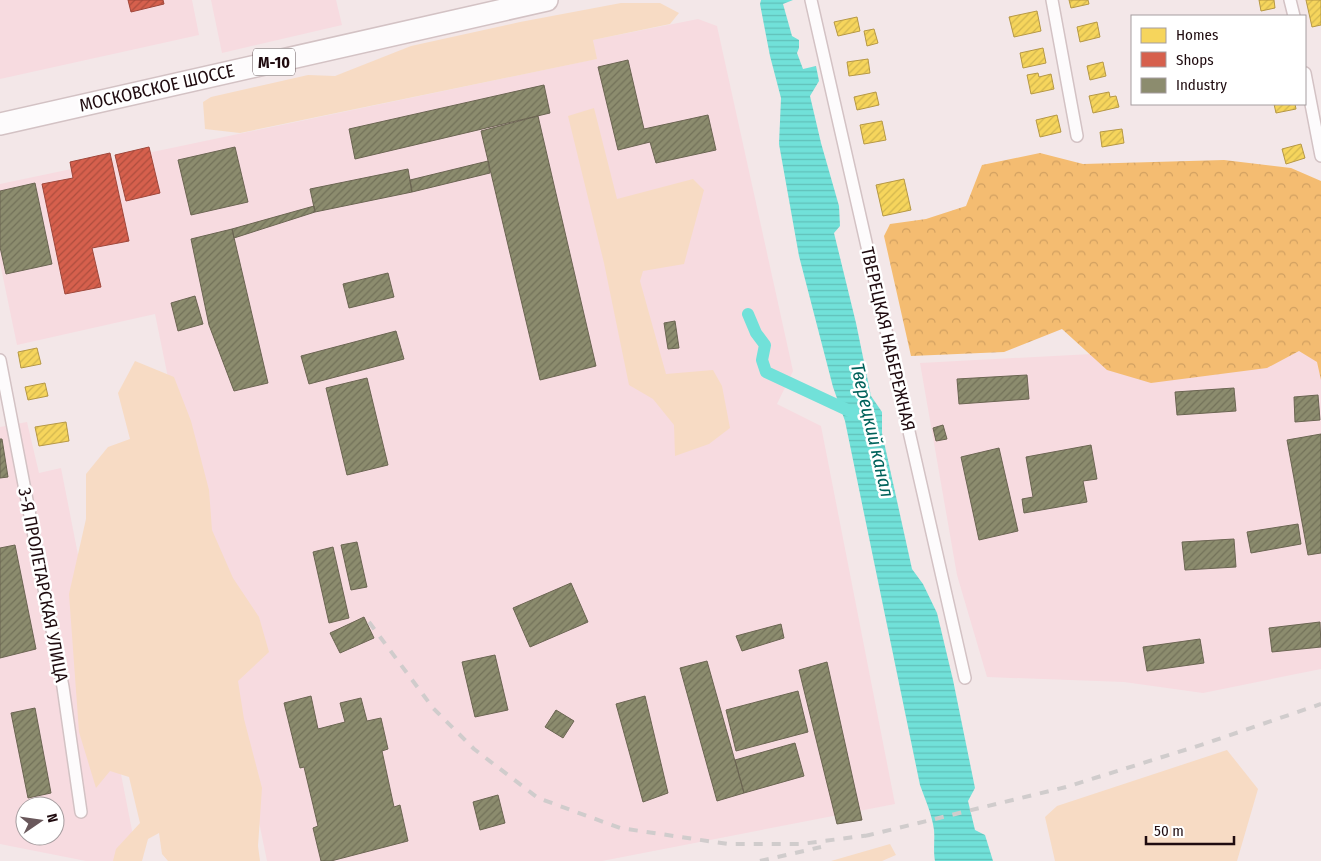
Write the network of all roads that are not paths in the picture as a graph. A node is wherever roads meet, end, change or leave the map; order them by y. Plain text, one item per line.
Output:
1 (547, 0) edge
2 (810, 0) edge
3 (1052, 0) edge
4 (1290, 0) edge
5 (1294, 15) edge
6 (1306, 78) edge
7 (0, 124) edge
8 (1077, 136) dead end
9 (1321, 156) edge
10 (0, 360) edge
11 (5, 409) edge
12 (965, 678) dead end
13 (81, 812) dead end

1 - 7 highway, МОСКОВСКОЕ ШОССЕ / М-10
2 - 12 street, ТВЕРЕЦКАЯ НАБЕРЕЖНАЯ
3 - 8 street
4 - 5 street
6 - 9 street
10 - 11 street, 3-Я ПРОЛЕТАРСКАЯ УЛИЦА
11 - 13 street, 3-Я ПРОЛЕТАРСКАЯ УЛИЦА

